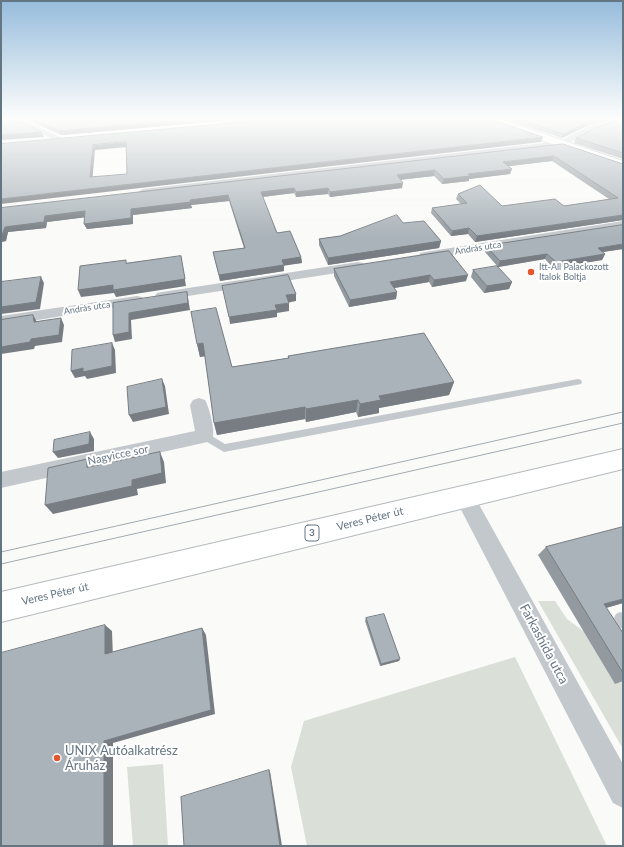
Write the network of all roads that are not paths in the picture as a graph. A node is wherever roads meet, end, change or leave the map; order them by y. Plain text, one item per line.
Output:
1 (433, 159) edge
2 (606, 159) edge
3 (622, 164) edge
4 (136, 192) edge
5 (623, 225) edge
6 (413, 258) edge
7 (374, 264) edge
8 (1, 321) edge
9 (578, 382) dead end
10 (199, 405) dead end
11 (205, 436) junction
12 (623, 459) edge
13 (1, 480) edge
14 (464, 496) junction
15 (1, 607) edge
16 (619, 778) edge

1 - 4 street
2 - 3 main road
5 - 6 street, András utca
7 - 8 street, András utca
9 - 11 lane
10 - 11 street
11 - 13 street, Nagyicce sor
12 - 14 main road, Veres Péter út / 3
14 - 15 main road, Veres Péter út / 3
14 - 16 street, Farkashida utca

